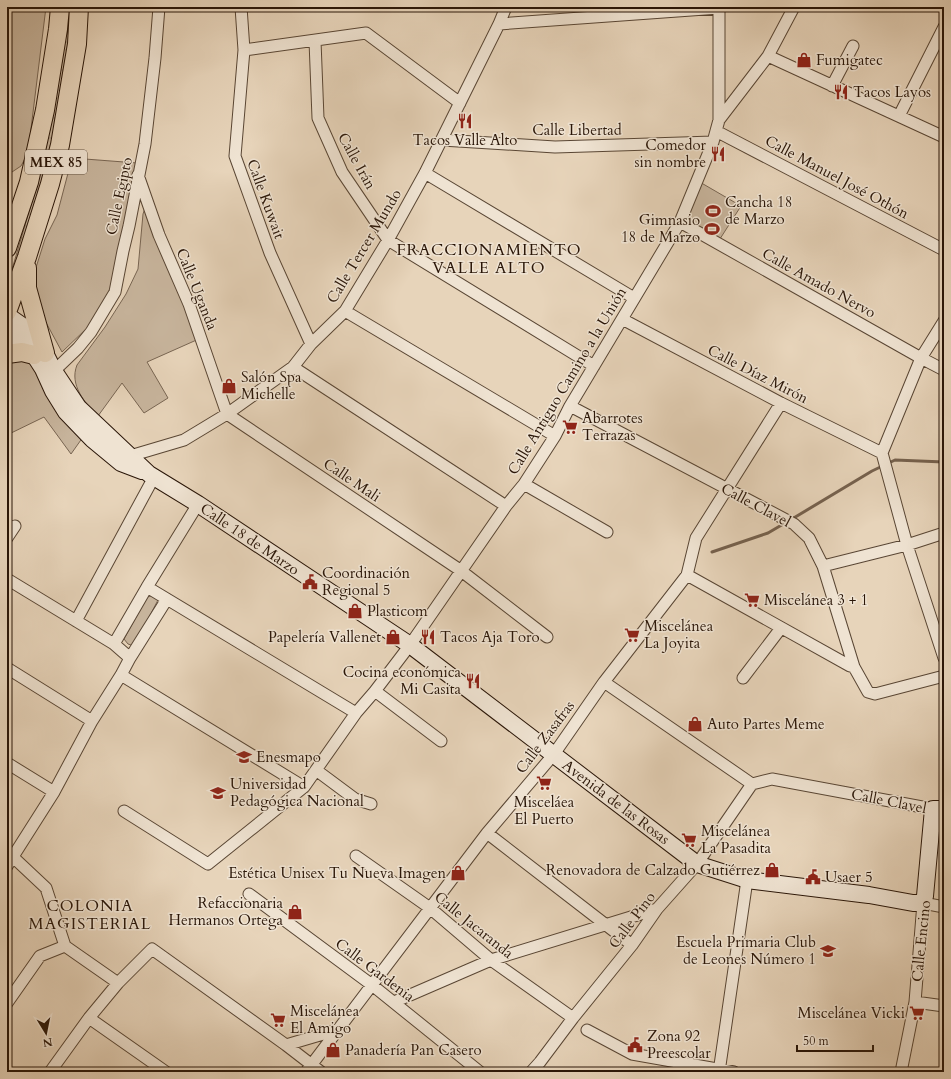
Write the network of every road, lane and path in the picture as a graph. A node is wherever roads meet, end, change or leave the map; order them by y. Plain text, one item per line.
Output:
1 (60, 7) edge
2 (79, 7) edge
3 (160, 7) edge
4 (241, 7) edge
5 (505, 7) edge
6 (719, 7) edge
7 (794, 7) edge
8 (500, 24) junction
9 (944, 27) edge
10 (315, 40) junction
11 (853, 46) dead end
12 (244, 50) junction
13 (768, 56) junction
14 (832, 86) junction
15 (460, 103) junction
16 (898, 116) junction
17 (716, 131) junction
18 (944, 137) edge
19 (442, 140) junction
20 (425, 173) junction
21 (138, 175) junction
22 (680, 222) junction
23 (388, 240) junction
24 (7, 248) edge
25 (944, 250) edge
26 (27, 257) junction
27 (634, 298) junction
28 (345, 311) junction
29 (7, 313) edge
30 (622, 319) junction
31 (944, 321) edge
32 (7, 332) edge
33 (311, 344) junction
34 (7, 354) edge
35 (39, 354) junction
36 (920, 358) junction
37 (293, 366) junction
38 (594, 366) junction
39 (944, 370) edge
40 (54, 371) junction
41 (781, 403) junction
42 (570, 406) junction
43 (227, 414) junction
44 (555, 436) junction
45 (882, 453) junction
46 (126, 460) junction
47 (151, 475) junction
48 (524, 484) junction
49 (727, 489) junction
50 (198, 504) junction
51 (506, 506) junction
52 (15, 526) dead end
53 (607, 532) dead end
54 (944, 533) edge
55 (7, 538) edge
56 (907, 545) junction
57 (823, 566) junction
58 (460, 570) junction
59 (687, 575) junction
60 (7, 579) edge
61 (147, 587) junction
62 (167, 599) junction
63 (76, 621) junction
64 (782, 628) junction
65 (547, 637) dead end
66 (114, 644) junction
67 (410, 645) junction
68 (130, 658) junction
69 (944, 658) edge
70 (854, 667) junction
71 (7, 668) edge
72 (121, 675) junction
73 (944, 676) edge
74 (743, 678) dead end
75 (604, 682) junction
76 (375, 691) junction
77 (356, 713) junction
78 (92, 721) junction
79 (441, 741) dead end
80 (554, 754) junction
81 (7, 763) edge
82 (316, 770) junction
83 (752, 784) junction
84 (304, 787) junction
85 (54, 792) junction
86 (371, 804) dead end
87 (939, 809) edge
88 (124, 811) dead end
89 (486, 832) junction
90 (356, 856) dead end
91 (9, 858) edge
92 (697, 864) junction
93 (748, 880) junction
94 (249, 894) dead end
95 (923, 903) junction
96 (944, 907) edge
97 (430, 908) junction
98 (657, 909) junction
99 (607, 925) junction
100 (632, 945) junction
101 (64, 946) junction
102 (491, 960) junction
103 (118, 983) junction
104 (372, 985) junction
105 (394, 1002) junction
106 (915, 1002) junction
107 (7, 1003) edge
108 (944, 1006) edge
109 (89, 1018) junction
110 (573, 1018) junction
111 (337, 1030) junction
112 (587, 1030) dead end
113 (286, 1046) junction
114 (309, 1068) edge
115 (719, 1071) edge
116 (50, 1072) edge
117 (166, 1072) edge
118 (321, 1072) edge
119 (480, 1072) edge
120 (531, 1072) edge
121 (734, 1072) edge
122 (901, 1072) edge

1 - 24 main road, MEX 85
2 - 26 main road, MEX 85
3 - 21 street, Calle Egipto
4 - 12 street, Calle Kuwait
5 - 8 street, Calle Tercer Mundo
6 - 8 street
6 - 17 street
7 - 13 street, Calle Antiguo Camino a la Unión
8 - 15 street, Calle Tercer Mundo
9 - 16 street
10 - 12 street
10 - 15 street
10 - 23 street, Calle Irán
11 - 14 street
12 - 33 street, Calle Kuwait
13 - 14 street
13 - 17 street, Calle Antiguo Camino a la Unión
14 - 16 street
15 - 19 street, Calle Tercer Mundo
16 - 18 street
17 - 19 street, Calle Libertad
17 - 22 street, Calle Antiguo Camino a la Unión
17 - 25 street, Calle Manuel José Othón
19 - 20 street, Calle Tercer Mundo
20 - 23 street, Calle Tercer Mundo
20 - 27 street
21 - 40 street, Calle Egipto
21 - 43 street, Calle Uganda
22 - 27 street, Calle Antiguo Camino a la Unión
22 - 36 street, Calle Amado Nervo
23 - 28 street, Calle Tercer Mundo
23 - 38 street, Calle Irán
26 - 29 main road, MEX 85
26 - 35 main road
27 - 30 street, Calle Antiguo Camino a la Unión
28 - 33 street, Calle Tercer Mundo
28 - 44 street
29 - 35 street, Calle 18 de Marzo
30 - 38 street, Calle Antiguo Camino a la Unión
30 - 41 street, Calle Díaz Mirón
31 - 36 street
32 - 35 street, Calle 18 de Marzo
33 - 37 street, Calle Tercer Mundo
34 - 35 main road
35 - 40 street, Calle 18 de Marzo
35 - 46 street, Calle 18 de Marzo
36 - 39 street, Calle Amado Nervo
36 - 45 street
37 - 43 street, Calle Tercer Mundo
37 - 51 street
38 - 42 street, Calle Antiguo Camino a la Unión
40 - 46 street, Calle 18 de Marzo
41 - 45 street, Calle Díaz Mirón
41 - 49 street, Calle Zasafras
42 - 44 street, Calle Antiguo Camino a la Unión
42 - 49 street, Calle Clavel
43 - 46 street, Calle Tercer Mundo
43 - 58 street, Calle Mali
44 - 48 street, Calle Antiguo Camino a la Unión
45 - 56 street
46 - 47 street, Calle 18 de Marzo
47 - 50 street, Calle 18 de Marzo
47 - 63 street
48 - 51 street, Calle Antiguo Camino a la Unión
48 - 53 street
49 - 57 street, Calle Clavel
49 - 59 street, Calle Zasafras
50 - 61 street
50 - 67 street, Calle 18 de Marzo
51 - 58 street, Calle Antiguo Camino a la Unión
52 - 55 street
54 - 56 street
56 - 57 street
56 - 69 street
57 - 70 street, Calle Clavel
58 - 65 street
58 - 67 street, Calle Antiguo Camino a la Unión
59 - 64 street
59 - 75 street, Calle Zasafras
60 - 63 street
61 - 62 street
61 - 66 street
62 - 68 street
62 - 77 street
63 - 66 street
64 - 70 street
64 - 74 street
66 - 68 street
67 - 76 street, Calle Antiguo Camino a la Unión
67 - 80 street, Avenida de las Rosas
68 - 72 street
70 - 73 street, Calle Clavel
71 - 78 street
72 - 78 street
72 - 84 street
75 - 80 street, Calle Zasafras
75 - 83 street
76 - 77 street, Calle Antiguo Camino a la Unión
76 - 79 street
77 - 82 street, Calle Antiguo Camino a la Unión
78 - 85 street
80 - 89 street, Calle Zasafras
80 - 92 street, Avenida de las Rosas
81 - 85 street
82 - 84 street, Calle Antiguo Camino a la Unión
82 - 86 street
83 - 87 street, Calle Clavel
83 - 92 street, Calle Pino
84 - 88 street, Calle Antiguo Camino a la Unión
85 - 91 street
87 - 95 street, Calle Encino
89 - 97 street, Calle Zasafras
89 - 99 street
90 - 97 street, Calle Jacaranda
91 - 101 street
92 - 93 street, Avenida de las Rosas
92 - 98 street, Calle Pino
93 - 95 street, Avenida de las Rosas
93 - 115 street
94 - 104 street, Calle Gardenia
95 - 96 street
95 - 106 street, Calle Encino
97 - 102 street, Calle Jacaranda
97 - 104 street, Calle Zasafras
98 - 99 street
98 - 100 street, Calle Pino
99 - 100 street
99 - 102 street
100 - 110 street, Calle Pino
101 - 103 street
101 - 107 street
102 - 105 street
102 - 110 street, Calle Jacaranda
103 - 109 street
103 - 113 street
104 - 105 street, Calle Gardenia
104 - 111 street, Calle Zasafras
105 - 119 street, Calle Gardenia
106 - 108 street
106 - 122 street, Calle Encino
109 - 116 street
109 - 117 street
110 - 120 street, Calle Pino
111 - 113 street
111 - 114 street, Calle Zasafras
112 - 115 street
113 - 114 street
114 - 118 street
115 - 121 street

